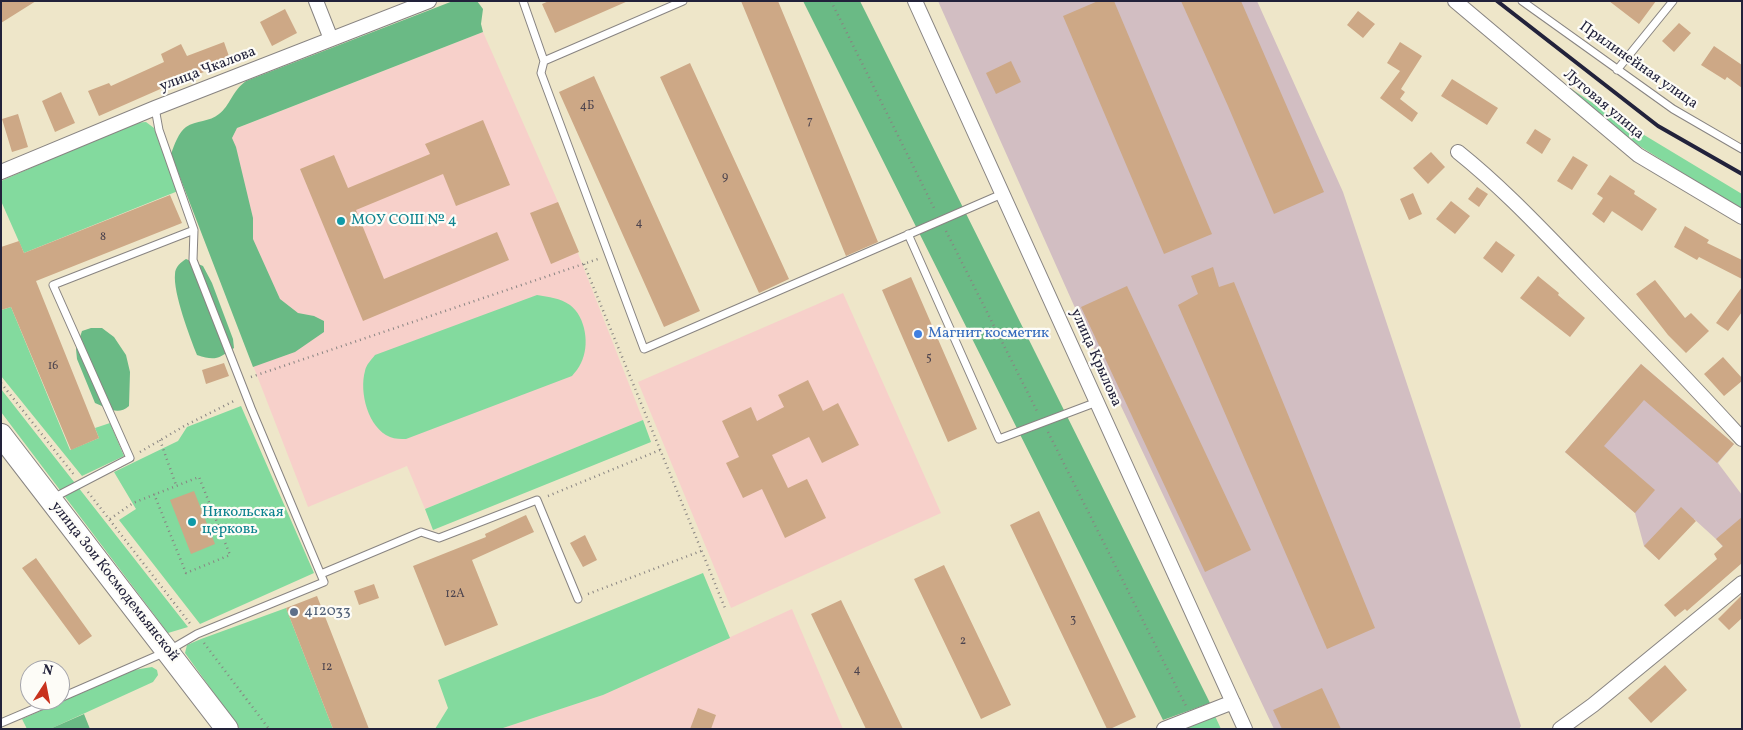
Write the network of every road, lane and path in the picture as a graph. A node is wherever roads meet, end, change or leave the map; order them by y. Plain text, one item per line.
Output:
1 (316, 1) edge
2 (429, 1) edge
3 (523, 1) edge
4 (683, 1) edge
5 (832, 1) edge
6 (915, 1) edge
7 (1455, 1) edge
8 (1522, 1) edge
9 (1673, 1) edge
10 (331, 39) junction
11 (544, 60) junction
12 (1618, 70) junction
13 (155, 108) junction
14 (1742, 149) edge
15 (1458, 152) dead end
16 (1, 172) edge
17 (1002, 194) junction
18 (1742, 217) edge
19 (941, 221) junction
20 (194, 230) junction
21 (908, 234) junction
22 (609, 255) junction
23 (584, 264) junction
24 (240, 381) junction
25 (1, 383) edge
26 (246, 395) junction
27 (1097, 402) junction
28 (1043, 423) junction
29 (1, 435) edge
30 (1742, 439) edge
31 (160, 440) junction
32 (660, 450) junction
33 (130, 458) junction
34 (80, 483) junction
35 (176, 486) junction
36 (154, 494) junction
37 (50, 500) junction
38 (537, 500) junction
39 (109, 520) junction
40 (701, 550) junction
41 (321, 574) junction
42 (1742, 583) edge
43 (578, 598) joint
44 (725, 608) dead end
45 (197, 634) junction
46 (168, 651) junction
47 (70, 694) edge
48 (1233, 702) junction
49 (32, 710) edge
50 (1192, 718) junction
51 (1, 723) edge
52 (227, 729) edge
53 (270, 729) edge
54 (1164, 729) edge
55 (1245, 729) edge
56 (1560, 729) edge

1 - 10 street
2 - 10 street, улица Чкалова
3 - 11 lane
4 - 11 lane
5 - 19 path
6 - 17 street, улица Крылова
7 - 18 street, Луговая улица
8 - 12 lane, Прилинейная улица
9 - 12 lane
10 - 13 street, улица Чкалова
11 - 22 lane
12 - 14 lane, Прилинейная улица
13 - 16 street, улица Чкалова
13 - 20 lane
15 - 30 street
17 - 19 lane
17 - 27 street, улица Крылова
19 - 21 lane
19 - 28 path
20 - 24 lane
20 - 33 lane
21 - 22 lane
21 - 28 lane
22 - 23 path
23 - 24 path
23 - 32 path
24 - 26 lane
25 - 34 path
26 - 31 path
26 - 41 lane
27 - 28 lane
27 - 48 street, улица Крылова
28 - 50 path
29 - 37 main road, улица Зои Космодемьянской
31 - 33 path
31 - 35 path
32 - 38 path
32 - 40 path
33 - 34 lane
34 - 37 lane
34 - 39 path
35 - 36 path
35 - 36 path
36 - 39 path
37 - 46 main road, улица Зои Космодемьянской
38 - 41 lane
38 - 43 lane
39 - 45 path
40 - 43 path
40 - 44 path
41 - 45 lane
42 - 56 street
45 - 46 lane
45 - 53 path
46 - 47 lane
46 - 52 main road, улица Зои Космодемьянской
48 - 50 street
48 - 55 street, улица Крылова
49 - 51 lane
50 - 54 street

